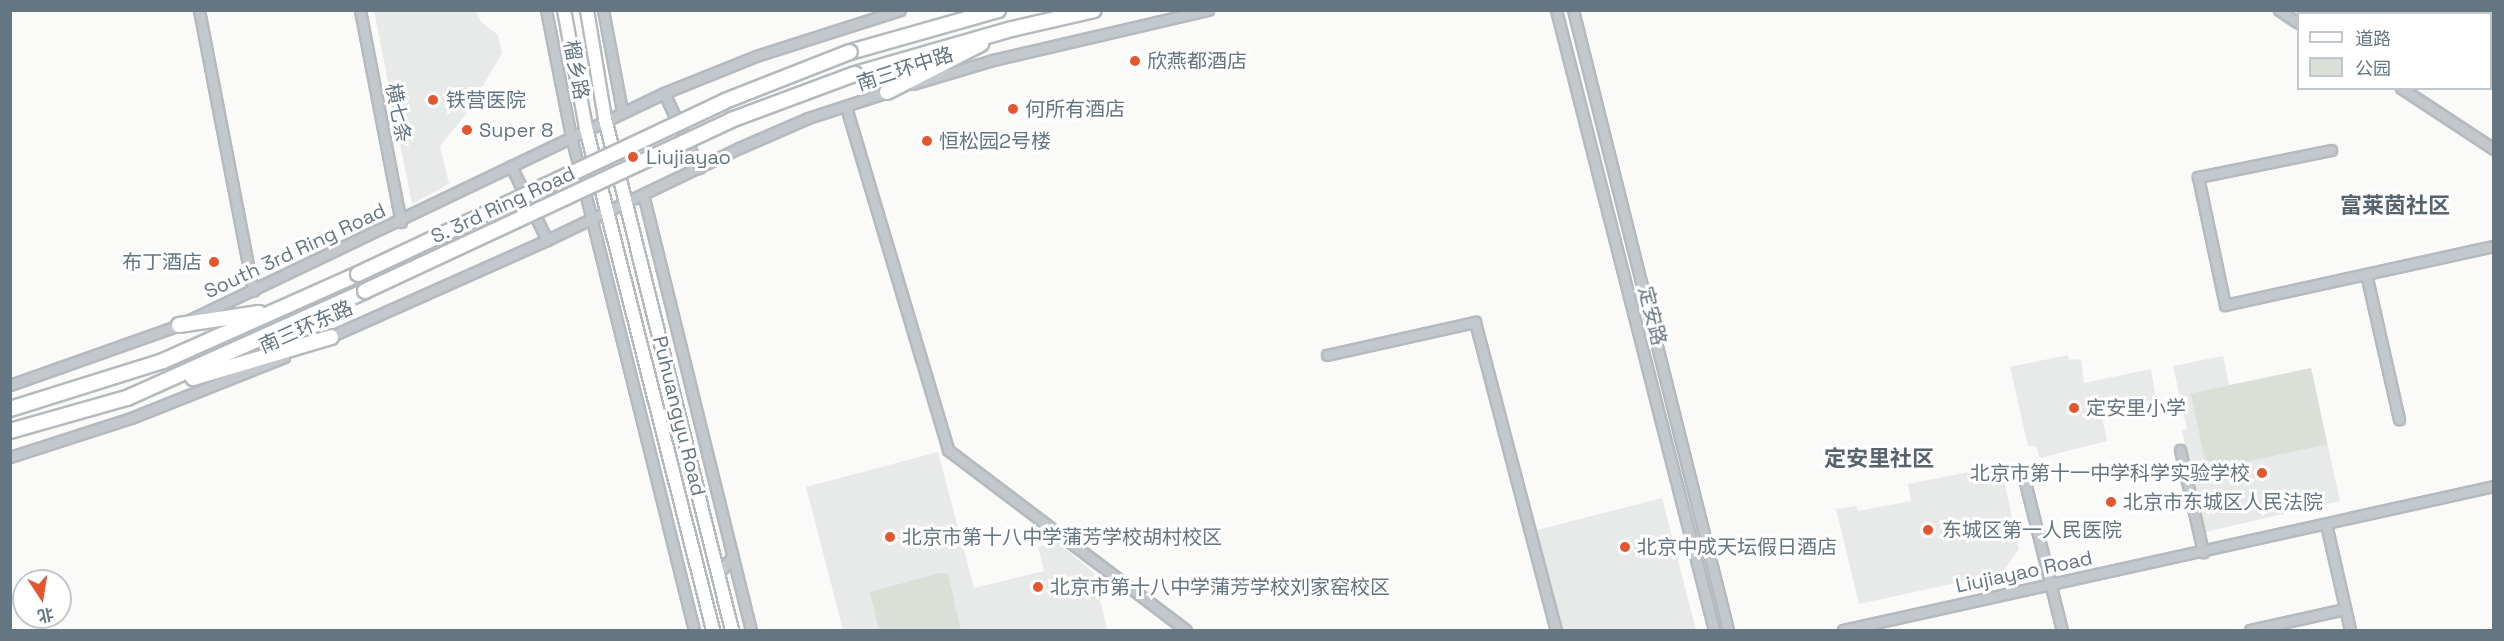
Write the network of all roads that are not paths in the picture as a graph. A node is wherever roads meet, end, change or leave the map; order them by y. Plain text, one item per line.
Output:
1 (199, 10) edge
2 (360, 10) edge
3 (546, 10) edge
4 (564, 10) edge
5 (586, 10) edge
6 (603, 10) edge
7 (900, 10) edge
8 (998, 10) edge
9 (1094, 10) edge
10 (1208, 10) edge
11 (1556, 10) edge
12 (1573, 10) edge
13 (2279, 10) edge
14 (2297, 22) edge
15 (1012, 29) junction
16 (2404, 90) edge
17 (887, 92) junction
18 (664, 93) junction
19 (846, 107) junction
20 (622, 111) junction
21 (605, 119) junction
22 (586, 128) junction
23 (571, 136) junction
24 (2493, 149) edge
25 (2331, 150) dead end
26 (511, 166) junction
27 (699, 168) junction
28 (643, 194) junction
29 (626, 202) junction
30 (608, 211) junction
31 (592, 219) junction
32 (401, 222) junction
33 (547, 240) junction
34 (2493, 246) edge
35 (2366, 274) junction
36 (253, 291) junction
37 (275, 310) junction
38 (179, 326) junction
39 (330, 337) junction
40 (1327, 355) dead end
41 (10, 385) edge
42 (127, 398) junction
43 (10, 410) edge
44 (2398, 419) dead end
45 (10, 431) edge
46 (2180, 450) dead end
47 (10, 457) edge
48 (2022, 470) dead end
49 (2493, 486) edge
50 (2326, 524) junction
51 (2203, 552) junction
52 (733, 556) junction
53 (718, 574) junction
54 (2051, 584) junction
55 (2345, 609) junction
56 (694, 630) edge
57 (714, 630) edge
58 (732, 630) edge
59 (751, 630) edge
60 (1186, 630) edge
61 (1556, 630) edge
62 (1714, 630) edge
63 (1728, 630) edge
64 (1843, 630) edge
65 (2062, 630) edge
66 (2250, 630) edge
67 (2350, 630) edge

1 - 36 street
2 - 32 street, 横七条
3 - 23 street, 榴乡路
4 - 22 main road, Puhuangyu Road
5 - 21 main road, Puhuangyu Road
6 - 20 street, 榴乡路
7 - 18 street
8 - 37 highway, S. 3rd Ring Road, bridge
9 - 15 highway
10 - 17 street, 南三环中路
11 - 62 street, 定安路
12 - 63 street, 定安路
13 - 14 street
15 - 17 highway
15 - 42 highway, bridge
16 - 24 street
17 - 19 street, 南三环中路
18 - 20 street
18 - 27 street
19 - 27 street, 南三环中路
19 - 60 street
20 - 21 street
21 - 22 street, South 3rd Ring Road
21 - 29 main road, Puhuangyu Road
22 - 23 street, South 3rd Ring Road
22 - 30 main road, Puhuangyu Road
23 - 26 street, South 3rd Ring Road
23 - 31 street, 榴乡路
25 - 35 street
26 - 32 street, South 3rd Ring Road
26 - 33 street
27 - 28 street, 南三环中路
28 - 29 street, 南三环中路
28 - 52 street
29 - 30 street, 南三环中路
29 - 53 main road, Puhuangyu Road
30 - 31 street, 南三环东路
30 - 57 main road, Puhuangyu Road
31 - 33 street, 南三环东路
31 - 56 street, 榴乡路
32 - 36 street, South 3rd Ring Road
33 - 39 street, 南三环东路
34 - 35 street
35 - 44 street
36 - 38 street, South 3rd Ring Road
37 - 38 highway
37 - 43 highway, S. 3rd Ring Road
38 - 41 street, South 3rd Ring Road
39 - 42 highway
39 - 47 street, 南三环东路
40 - 61 street
42 - 45 highway
46 - 51 street
48 - 54 street
49 - 50 street, Liujiayao Road
50 - 51 street, Liujiayao Road
50 - 55 street
51 - 54 street, Liujiayao Road
52 - 53 street
52 - 59 street
53 - 58 main road, Puhuangyu Road
54 - 64 street, Liujiayao Road
54 - 65 street
55 - 66 street
55 - 67 street

